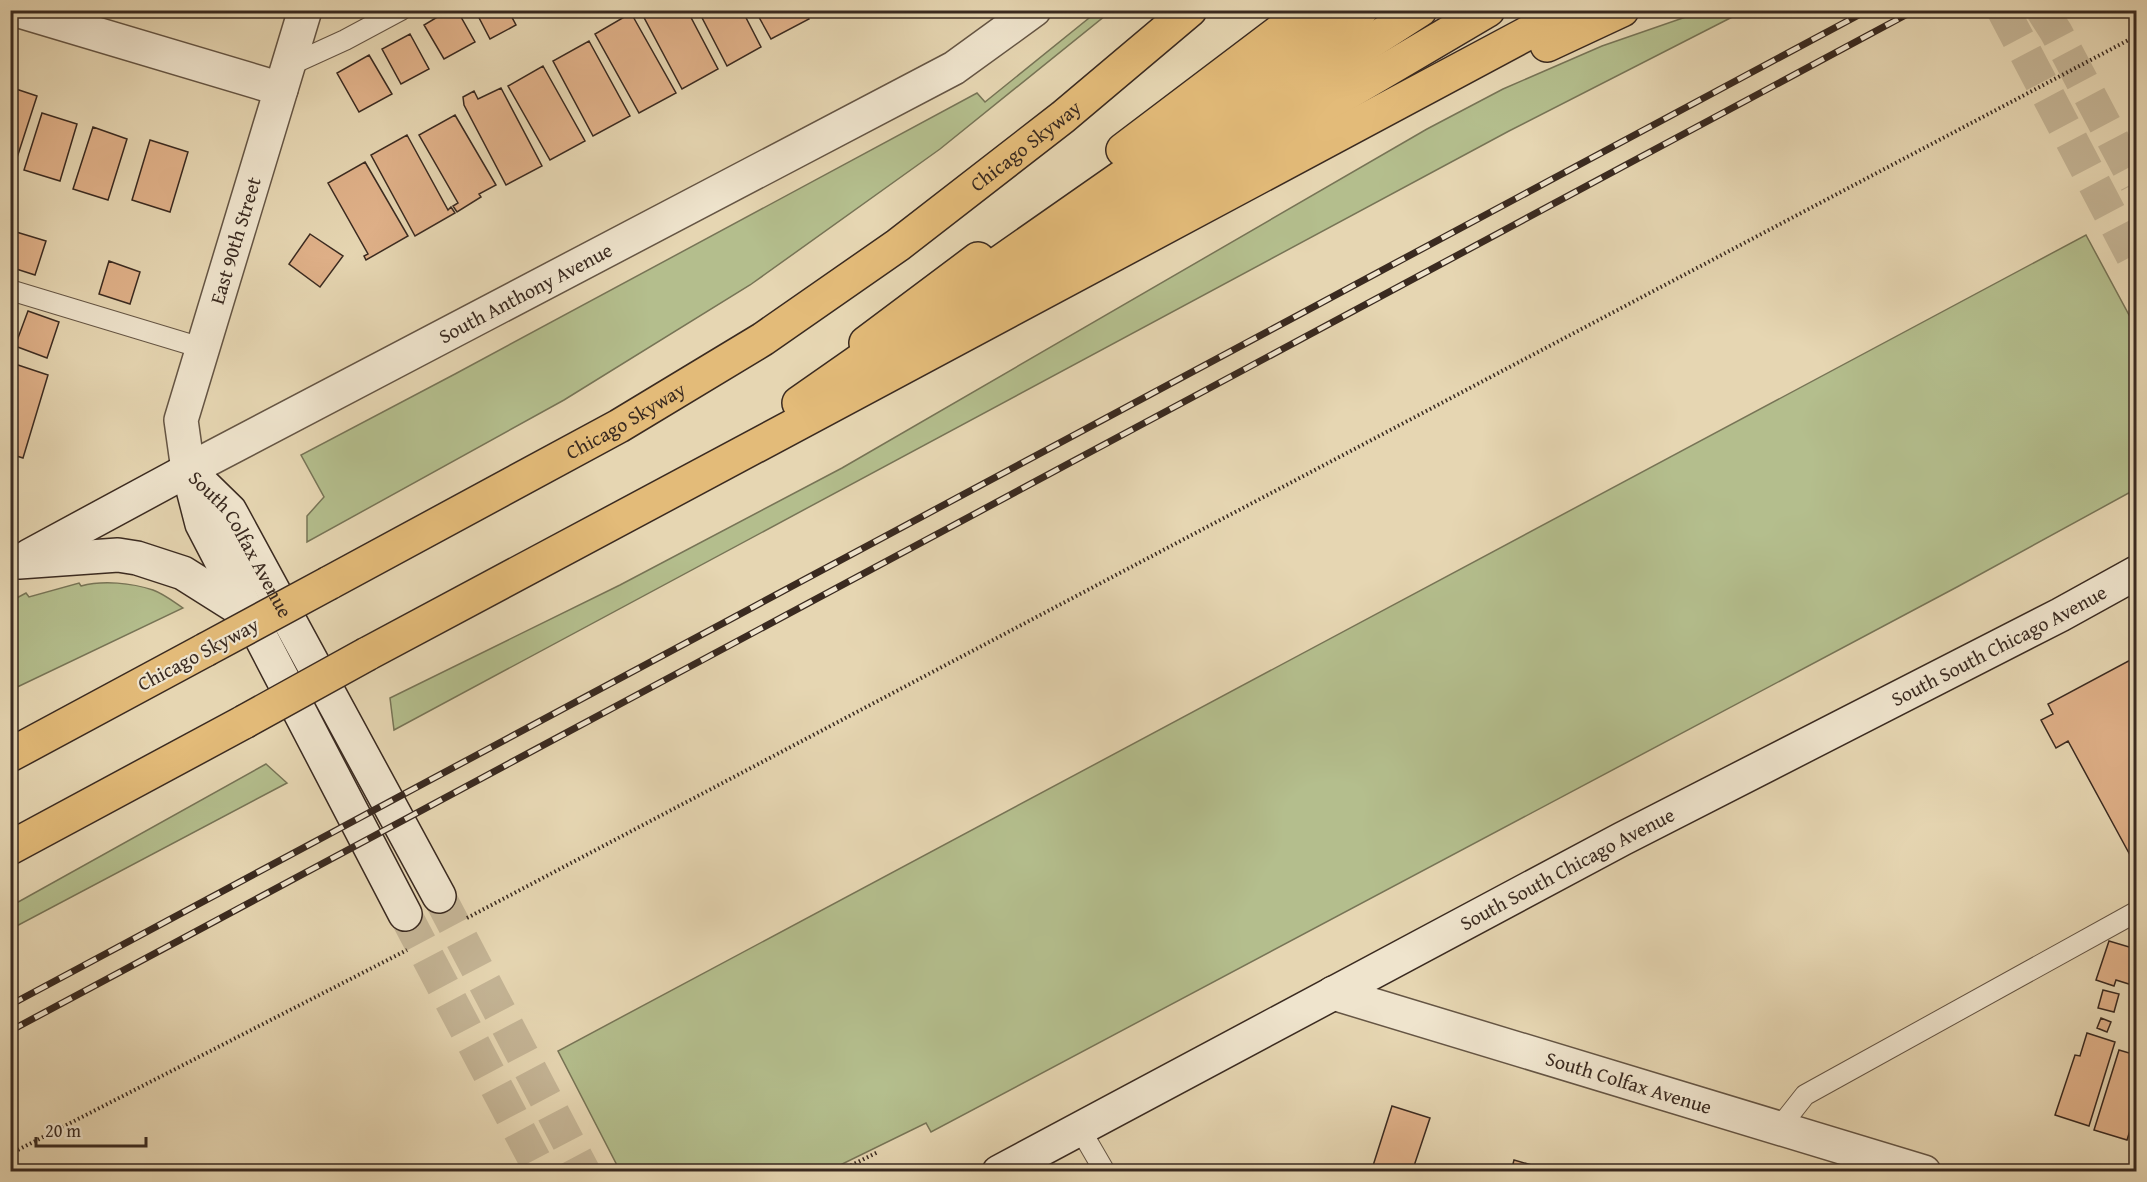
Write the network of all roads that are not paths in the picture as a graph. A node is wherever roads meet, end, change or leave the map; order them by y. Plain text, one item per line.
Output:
1 (16, 10) edge
2 (305, 10) edge
3 (400, 10) edge
4 (1034, 10) edge
5 (1190, 10) edge
6 (1308, 10) edge
7 (1334, 10) edge
8 (1361, 10) edge
9 (1389, 10) edge
10 (1420, 10) edge
11 (1453, 10) edge
12 (1488, 10) edge
13 (1529, 10) edge
14 (1571, 10) edge
15 (1612, 10) edge
16 (1622, 10) edge
17 (285, 78) junction
18 (10, 290) edge
19 (202, 348) junction
20 (188, 470) junction
21 (679, 487) junction
22 (15, 564) edge
23 (2136, 573) edge
24 (249, 615) junction
25 (10, 755) edge
26 (10, 848) edge
27 (439, 896) tunnel mouth
28 (2136, 912) edge
29 (405, 914) tunnel mouth
30 (1333, 993) junction
31 (1779, 1128) junction
32 (1080, 1129) junction
33 (999, 1172) edge
34 (1105, 1172) edge
35 (1924, 1172) edge

1 - 17 main road
2 - 17 main road, East 90th Street
3 - 17 lane
4 - 20 main road, South Anthony Avenue
5 - 25 highway, Chicago Skyway, bridge
6 - 21 highway
7 - 21 highway
8 - 21 highway
9 - 21 highway
10 - 21 highway
11 - 21 highway
12 - 21 highway
13 - 21 highway
14 - 21 highway
15 - 21 highway
16 - 21 highway
17 - 19 main road, East 90th Street
18 - 19 lane
19 - 20 main road, East 90th Street
20 - 22 main road, South Anthony Avenue
20 - 24 main road, South Colfax Avenue
20 - 27 main road, South Colfax Avenue
21 - 26 highway, bridge
22 - 24 main road
23 - 30 main road, South South Chicago Avenue
24 - 29 main road, South Colfax Avenue
28 - 31 lane
30 - 31 main road, South Colfax Avenue
30 - 32 main road, South South Chicago Avenue
31 - 35 main road, South Colfax Avenue
32 - 33 main road, South South Chicago Avenue
32 - 34 lane

